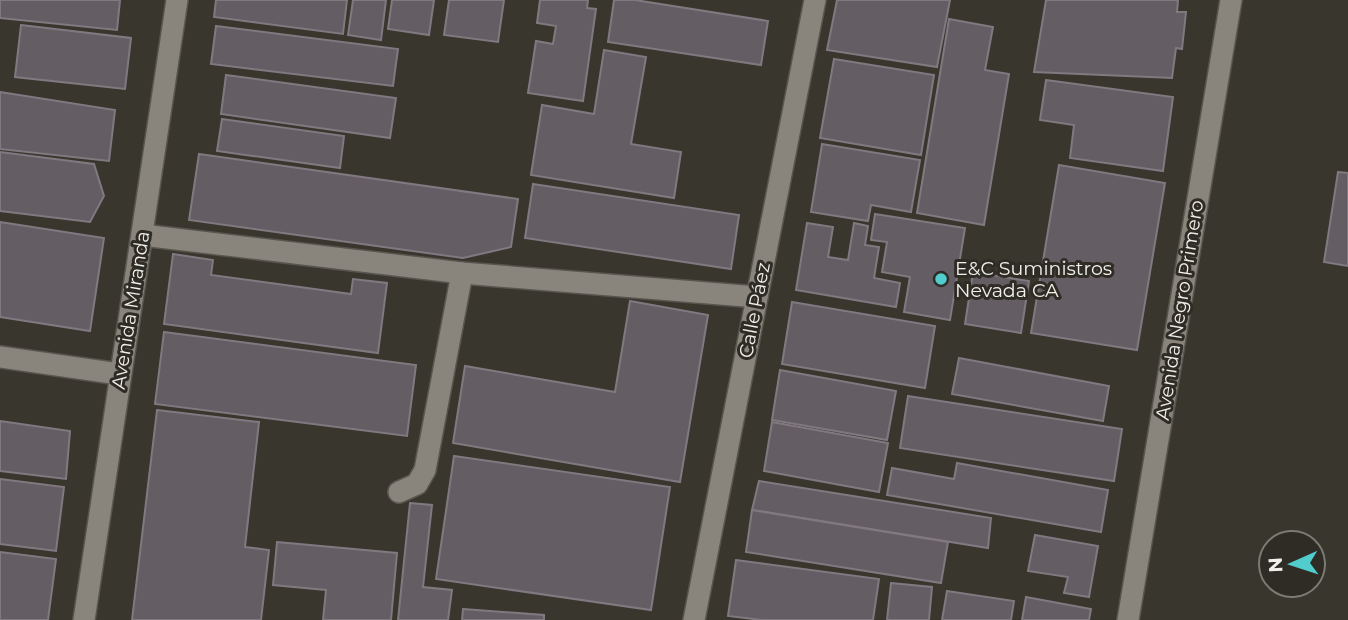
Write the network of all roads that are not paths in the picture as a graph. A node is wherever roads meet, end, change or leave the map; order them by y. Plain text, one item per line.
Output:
1 (177, 0) edge
2 (816, 0) edge
3 (1231, 0) edge
4 (142, 235) junction
5 (462, 273) junction
6 (757, 297) junction
7 (0, 357) edge
8 (119, 374) junction
9 (399, 492) dead end
10 (84, 620) edge
11 (694, 620) edge
12 (1128, 620) edge

1 - 4 street, Avenida Miranda
2 - 6 street, Calle Páez
3 - 12 street, Avenida Negro Primero
4 - 5 street
4 - 8 street, Avenida Miranda
5 - 6 street
5 - 9 street
6 - 11 street, Calle Páez
7 - 8 street
8 - 10 street, Avenida Miranda

